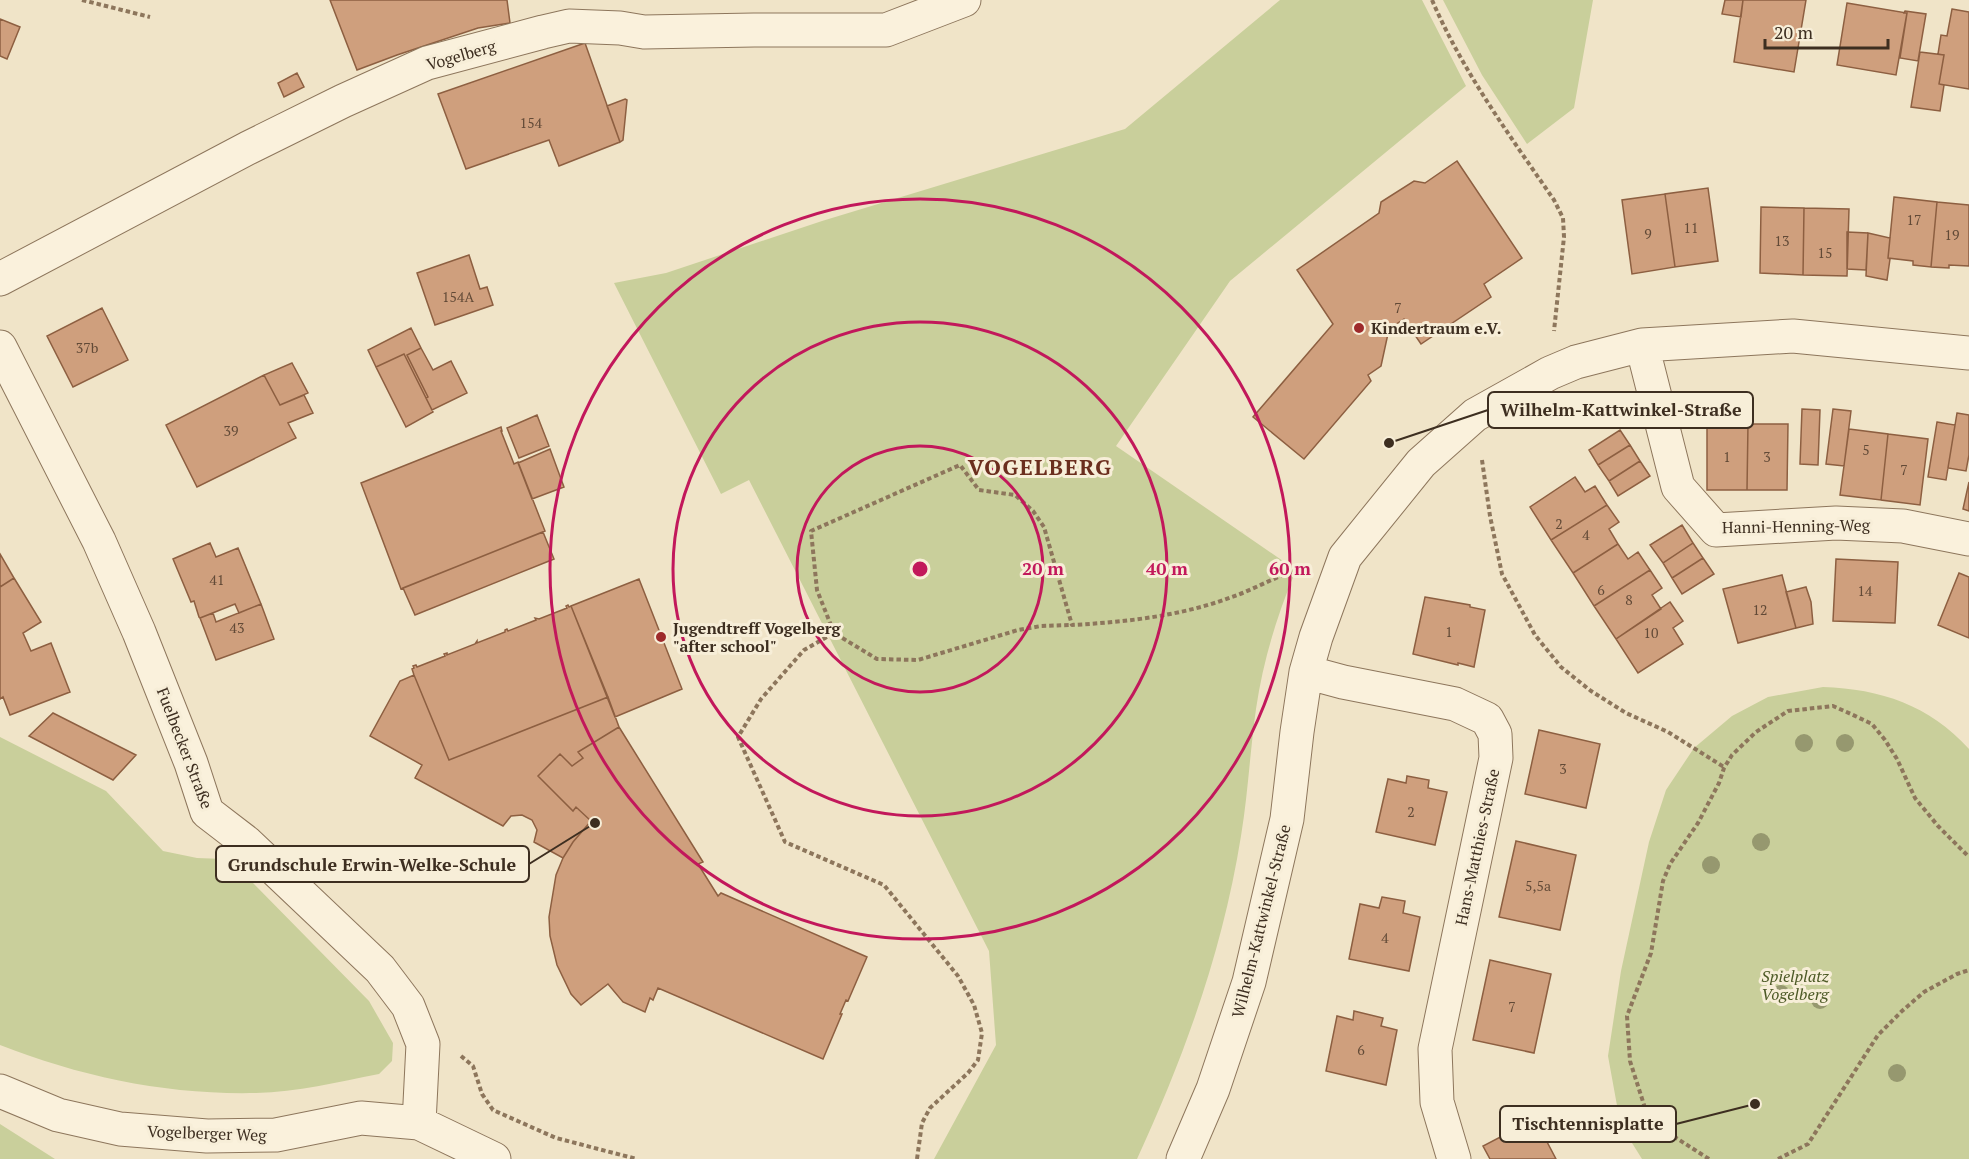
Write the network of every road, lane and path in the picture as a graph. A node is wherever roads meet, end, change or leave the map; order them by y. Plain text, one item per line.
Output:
1 (82, 0) edge
2 (964, 0) edge
3 (1432, 0) edge
4 (150, 17) dead end
5 (0, 279) edge
6 (1642, 345) junction
7 (0, 347) edge
8 (1969, 353) edge
9 (1550, 373) junction
10 (1485, 477) dead end
11 (1969, 539) edge
12 (1345, 557) junction
13 (1072, 625) junction
14 (834, 633) junction
15 (1306, 672) junction
16 (1724, 768) junction
17 (1969, 857) edge
18 (1969, 970) edge
19 (423, 1044) junction
20 (0, 1091) edge
21 (419, 1123) junction
22 (494, 1159) edge
23 (637, 1159) edge
24 (917, 1159) edge
25 (1183, 1159) edge
26 (1454, 1159) edge
27 (1709, 1159) edge
28 (1778, 1159) edge

1 - 4 path
2 - 5 street, Vogelberg
3 - 9 path
6 - 8 street, Wilhelm-Kattwinkel-Straße
6 - 9 street, Wilhelm-Kattwinkel-Straße
6 - 11 street, Hanni-Henning-Weg
7 - 19 street, Fuelbecker Straße
9 - 12 street, Wilhelm-Kattwinkel-Straße
10 - 16 path
12 - 13 path
12 - 15 street, Wilhelm-Kattwinkel-Straße
13 - 14 path
13 - 14 path
14 - 24 path
15 - 25 street, Wilhelm-Kattwinkel-Straße
15 - 26 street, Hans-Matthies-Straße
16 - 17 path
16 - 27 path
18 - 28 path
19 - 21 street, Fuelbecker Straße
19 - 23 path
20 - 21 street, Vogelberger Weg
21 - 22 street

